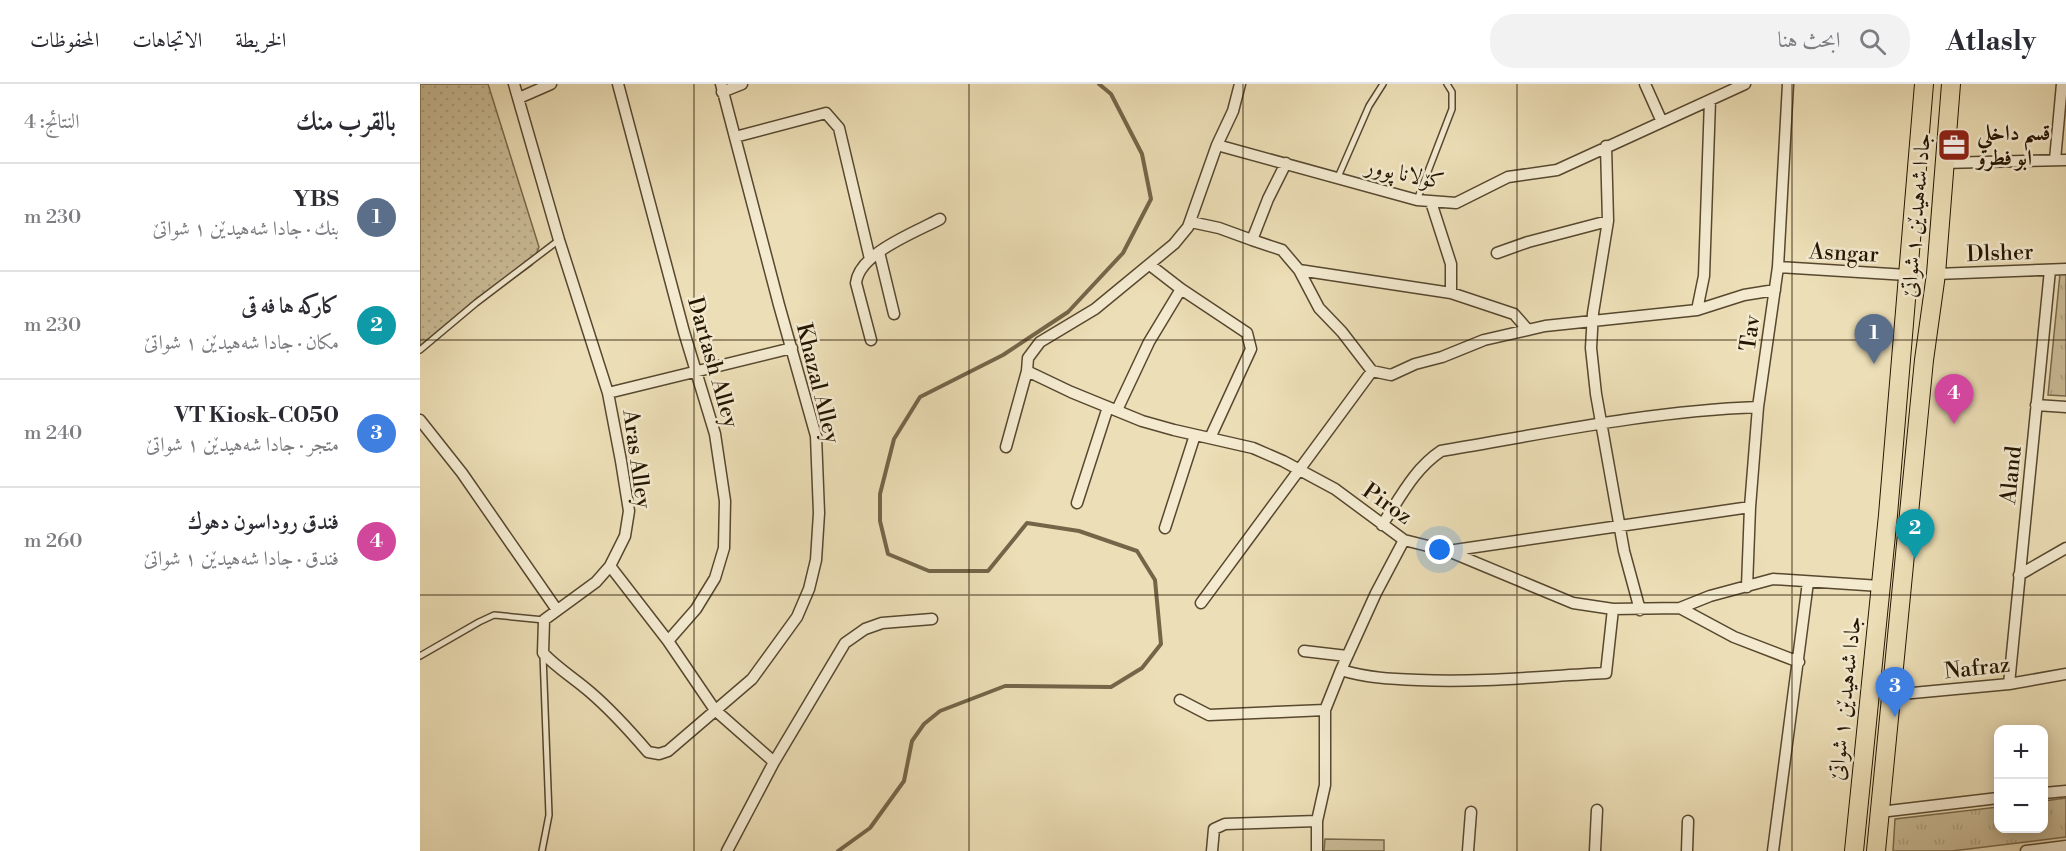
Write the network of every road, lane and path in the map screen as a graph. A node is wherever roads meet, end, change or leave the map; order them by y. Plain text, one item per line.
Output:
1 (514, 84) edge
2 (551, 84) edge
3 (618, 84) edge
4 (742, 84) edge
5 (1240, 84) edge
6 (1383, 84) edge
7 (1447, 84) edge
8 (1645, 84) edge
9 (1745, 84) edge
10 (1788, 84) edge
11 (1924, 84) edge
12 (1951, 84) edge
13 (2062, 84) edge
14 (722, 88) edge
15 (519, 98) junction
16 (1710, 100) junction
17 (1662, 122) junction
18 (735, 137) junction
19 (1217, 145) junction
20 (1606, 146) junction
21 (2060, 160) edge
22 (1286, 163) junction
23 (1943, 163) junction
24 (1338, 177) junction
25 (1417, 200) junction
26 (1431, 202) junction
27 (940, 219) dead end
28 (1608, 221) junction
29 (1191, 222) junction
30 (559, 240) junction
31 (1252, 240) junction
32 (1497, 254) dead end
33 (874, 255) junction
34 (1150, 265) junction
35 (1778, 267) junction
36 (2066, 269) edge
37 (1299, 270) junction
38 (2050, 270) junction
39 (1936, 274) junction
40 (1907, 275) junction
41 (1181, 289) junction
42 (1775, 290) junction
43 (1451, 293) junction
44 (1697, 310) junction
45 (894, 314) dead end
46 (1592, 321) junction
47 (1528, 330) junction
48 (871, 340) dead end
49 (792, 348) junction
50 (420, 350) edge
51 (1900, 359) junction
52 (1924, 360) junction
53 (696, 371) junction
54 (1027, 371) junction
55 (1372, 371) junction
56 (608, 393) junction
57 (2036, 405) junction
58 (2066, 406) edge
59 (1758, 407) junction
60 (1112, 409) junction
61 (420, 420) edge
62 (1601, 422) junction
63 (1195, 435) junction
64 (1210, 438) junction
65 (1006, 447) dead end
66 (1301, 471) junction
67 (1077, 503) dead end
68 (1750, 507) junction
69 (1382, 525) junction
70 (1619, 525) junction
71 (1166, 528) dead end
72 (1404, 540) junction
73 (2066, 548) edge
74 (1448, 551) junction
75 (610, 566) junction
76 (2019, 575) junction
77 (1808, 582) junction
78 (1880, 586) junction
79 (1747, 587) junction
80 (1201, 603) dead end
81 (1613, 609) junction
82 (1680, 609) junction
83 (557, 610) junction
84 (1640, 610) junction
85 (544, 620) junction
86 (932, 620) dead end
87 (668, 641) junction
88 (1305, 651) dead end
89 (543, 653) junction
90 (420, 656) edge
91 (1347, 656) junction
92 (1799, 662) junction
93 (1341, 670) junction
94 (2066, 674) edge
95 (2009, 684) junction
96 (1891, 695) junction
97 (1180, 700) dead end
98 (715, 710) junction
99 (1325, 710) junction
100 (774, 762) junction
101 (2066, 791) edge
102 (2048, 793) edge
103 (1994, 798) edge
104 (1597, 810) dead end
105 (1471, 812) dead end
106 (1880, 812) junction
107 (1317, 821) junction
108 (1688, 821) dead end
109 (2066, 846) edge
110 (542, 851) edge
111 (727, 851) edge
112 (1212, 851) edge
113 (1317, 851) edge
114 (1468, 851) edge
115 (1594, 851) edge
116 (1687, 851) edge
117 (1773, 851) edge
118 (1854, 851) edge
119 (1876, 851) edge
120 (2026, 851) edge

1 - 15 street, Aras Alley
2 - 15 street
3 - 53 street, Dartash Alley
4 - 14 street
5 - 19 street
6 - 24 lane
7 - 25 lane
8 - 17 street
9 - 16 street, کۆلانا پوور
10 - 35 street, Tav
11 - 40 main road, جادا شەهیدێن ١ شواتێ
12 - 23 main road, جادا شەهیدێن ١ شواتێ
13 - 21 street
14 - 18 street, Khazal Alley
15 - 30 street, Aras Alley
16 - 17 street, کۆلانا پوور
16 - 44 street
17 - 20 street, کۆلانا پوور
18 - 33 street
18 - 49 street, Khazal Alley
19 - 22 street, کۆلانا پوور
19 - 29 street
20 - 26 street, کۆلانا پوور
20 - 28 street
21 - 23 street
22 - 24 street, کۆلانا پوور
22 - 31 street
23 - 39 main road, جادا شەهیدێن ١ شواتێ
24 - 25 street, کۆلانا پوور
25 - 26 street, کۆلانا پوور
26 - 43 street
27 - 33 street
28 - 32 street
28 - 46 street
29 - 31 street
29 - 34 street
30 - 50 lane
30 - 56 street, Aras Alley
31 - 37 street
33 - 45 street
33 - 48 street
34 - 41 street
34 - 54 street
35 - 40 street, Asngar
35 - 42 street, Tav
36 - 38 street, Dlsher
37 - 43 street
37 - 55 street
38 - 39 street, Dlsher
38 - 57 street, Aland
39 - 52 main road, جادا شەهیدێن ١ شواتێ
40 - 51 main road, جادا شەهیدێن ١ شواتێ
41 - 60 street
41 - 64 street
42 - 44 street
42 - 59 street, Tav
43 - 47 street
44 - 46 street
46 - 47 street
46 - 62 street
47 - 55 street
49 - 53 street
49 - 98 street, Khazal Alley
51 - 52 main road
51 - 78 main road, جادا شەهیدێن ١ شواتێ
52 - 96 main road, جادا شەهیدێن ١ شواتێ
53 - 56 street
53 - 87 street, Dartash Alley
54 - 60 street, Piroz
54 - 65 street
55 - 66 street
56 - 75 street, Aras Alley
57 - 58 street
57 - 76 street, Aland
59 - 62 street
59 - 68 street, Tav
60 - 63 street, Piroz
60 - 67 street
61 - 83 street
62 - 69 street
62 - 70 street
63 - 64 street, Piroz
63 - 71 street
64 - 66 street, Piroz
66 - 69 street, Piroz
66 - 80 street
68 - 70 street
68 - 79 street, Tav
69 - 72 street, Piroz
70 - 74 street
70 - 84 street
72 - 74 street, Piroz
72 - 91 street
73 - 76 street
74 - 81 street, Piroz
75 - 83 street, Aras Alley
75 - 87 street
76 - 95 street, Aland
77 - 78 street, Piroz
77 - 79 street, Piroz
77 - 92 street
78 - 118 main road, جادا شەهیدێن ١ شواتێ
79 - 82 street, Piroz
81 - 84 street, Piroz
81 - 93 street
82 - 84 street, Piroz
82 - 92 street
83 - 85 street, Aras Alley
85 - 89 street
85 - 90 lane
86 - 100 street
87 - 98 street
88 - 91 street
89 - 98 street, Khazal Alley
89 - 110 lane
91 - 93 street
92 - 117 street
93 - 99 street
94 - 95 street, Nafraz
95 - 96 street, Nafraz
96 - 106 main road, جادا شەهیدێن ١ شواتێ
97 - 99 street
98 - 100 street
99 - 107 street
100 - 111 street
101 - 102 street
103 - 106 street
104 - 115 street
105 - 114 street
106 - 119 main road, جادا شەهیدێن ١ شواتێ
107 - 112 street
107 - 113 street
108 - 116 street
109 - 120 street

